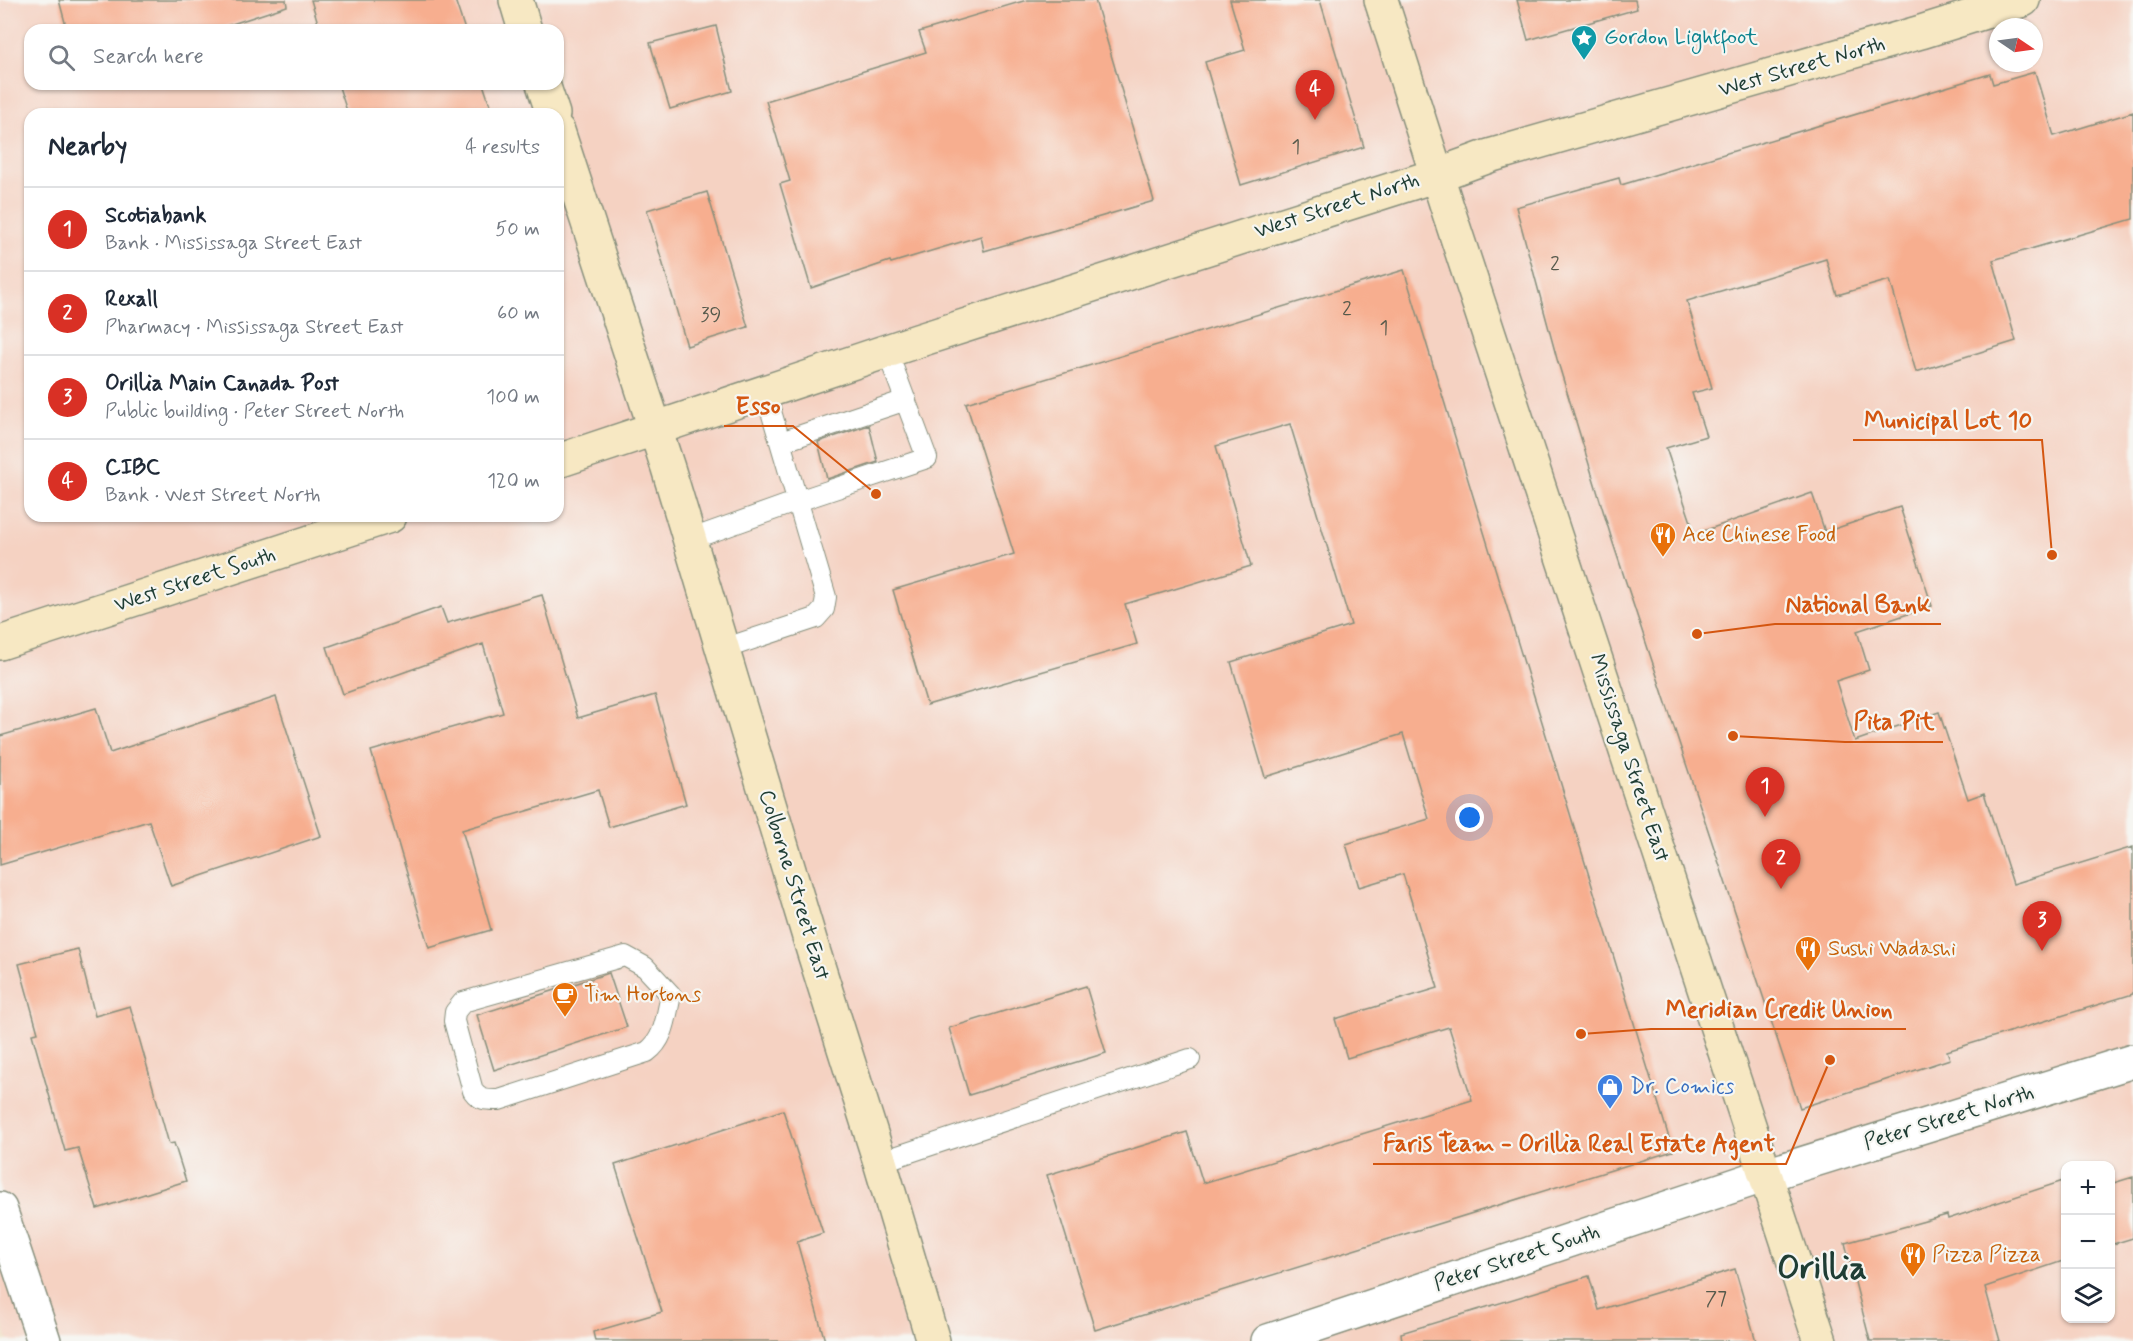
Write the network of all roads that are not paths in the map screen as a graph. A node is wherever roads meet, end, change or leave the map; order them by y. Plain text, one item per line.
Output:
1 (516, 0) edge
2 (1381, 0) edge
3 (2023, 0) edge
4 (523, 24) edge
5 (545, 90) edge
6 (551, 108) edge
7 (564, 149) edge
8 (1437, 175) junction
9 (887, 351) junction
10 (765, 391) junction
11 (906, 400) junction
12 (656, 429) junction
13 (781, 442) junction
14 (564, 459) edge
15 (798, 501) junction
16 (372, 522) edge
17 (689, 540) junction
18 (0, 643) edge
19 (723, 649) junction
20 (671, 995) joint
21 (1190, 1059) dead end
22 (2133, 1061) edge
23 (880, 1162) junction
24 (1766, 1175) junction
25 (0, 1209) edge
26 (44, 1341) edge
27 (933, 1341) edge
28 (1268, 1341) edge
29 (1820, 1341) edge

1 - 4 main road
2 - 8 main road, Mississaga Street East
3 - 8 main road, West Street North
5 - 6 main road
7 - 12 main road, Colborne Street East
8 - 9 main road, West Street North
8 - 24 main road, Mississaga Street East
9 - 10 main road, West Street North
9 - 11 lane
10 - 12 main road, West Street North
10 - 13 lane
11 - 13 lane
11 - 15 lane
12 - 14 main road
12 - 17 main road, Colborne Street East
13 - 15 lane
15 - 17 lane
15 - 19 lane
16 - 18 main road, West Street South
17 - 19 main road, Colborne Street East
19 - 23 main road, Colborne Street East
20 - 20 lane
21 - 23 lane
22 - 24 street, Peter Street North
23 - 27 main road, Colborne Street East
24 - 28 street, Peter Street South
24 - 29 main road, Mississaga Street East
25 - 26 street

